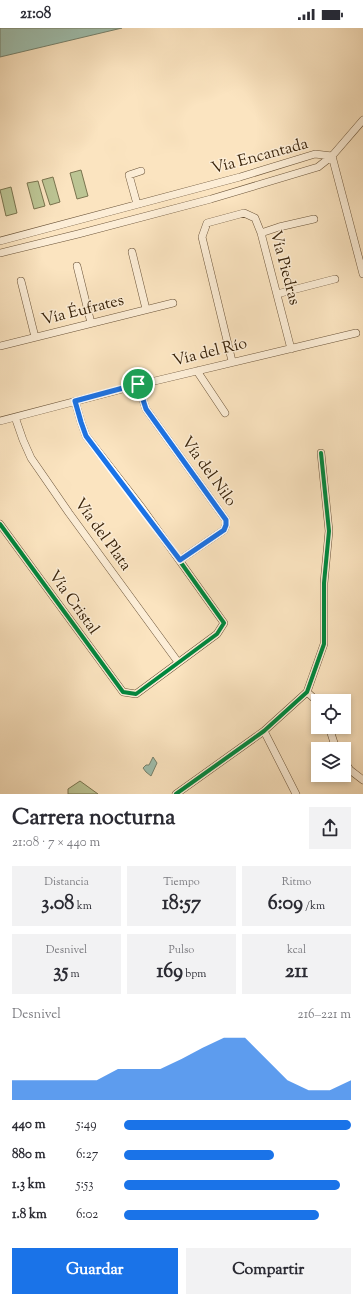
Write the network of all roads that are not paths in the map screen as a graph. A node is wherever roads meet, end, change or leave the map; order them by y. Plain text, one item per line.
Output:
1 (363, 120) edge
2 (332, 156) junction
3 (141, 171) dead end
4 (138, 204) junction
5 (314, 219) dead end
6 (261, 233) junction
7 (0, 241) edge
8 (132, 252) dead end
9 (0, 253) edge
10 (77, 266) dead end
11 (363, 274) edge
12 (335, 279) dead end
13 (21, 281) dead end
14 (277, 294) junction
15 (173, 303) dead end
16 (146, 310) junction
17 (91, 323) junction
18 (356, 333) dead end
19 (35, 337) junction
20 (0, 346) edge
21 (291, 349) junction
22 (232, 361) junction
23 (197, 371) junction
24 (138, 384) junction
25 (75, 401) junction
26 (225, 413) dead end
27 (15, 417) junction
28 (0, 421) edge
29 (321, 453) dead end
30 (0, 524) edge
31 (180, 560) junction
32 (178, 662) junction
33 (307, 692) junction
34 (311, 696) edge
35 (264, 731) junction
36 (351, 771) edge
37 (363, 780) edge
38 (176, 794) edge
39 (296, 794) edge

1 - 2 street
2 - 4 street, Vía Encantada
2 - 9 street, Vía Encantada
2 - 11 street
3 - 4 street
4 - 7 street, Vía Encantada
5 - 6 street
6 - 14 street, Vía Piedras
6 - 22 street, Vía Piedras
8 - 16 street
10 - 17 street
12 - 14 street
13 - 19 street
14 - 21 street, Vía Piedras
15 - 16 street, Vía Éufrates
16 - 17 street, Vía Éufrates
17 - 19 street, Vía Éufrates
18 - 21 street, Vía del Río
19 - 20 street, Vía Éufrates
21 - 22 street, Vía del Río
22 - 23 street, Vía del Río
23 - 24 street, Vía del Río
23 - 26 street
24 - 25 street, Vía del Río
24 - 31 street, Vía del Nilo
25 - 27 street, Vía del Río
25 - 31 street
27 - 28 street, Vía del Río
27 - 32 street, Vía del Plata
29 - 33 street
30 - 32 street, Vía Cristal
31 - 32 street
33 - 34 street
33 - 35 street
35 - 38 street
35 - 39 street
36 - 37 street

